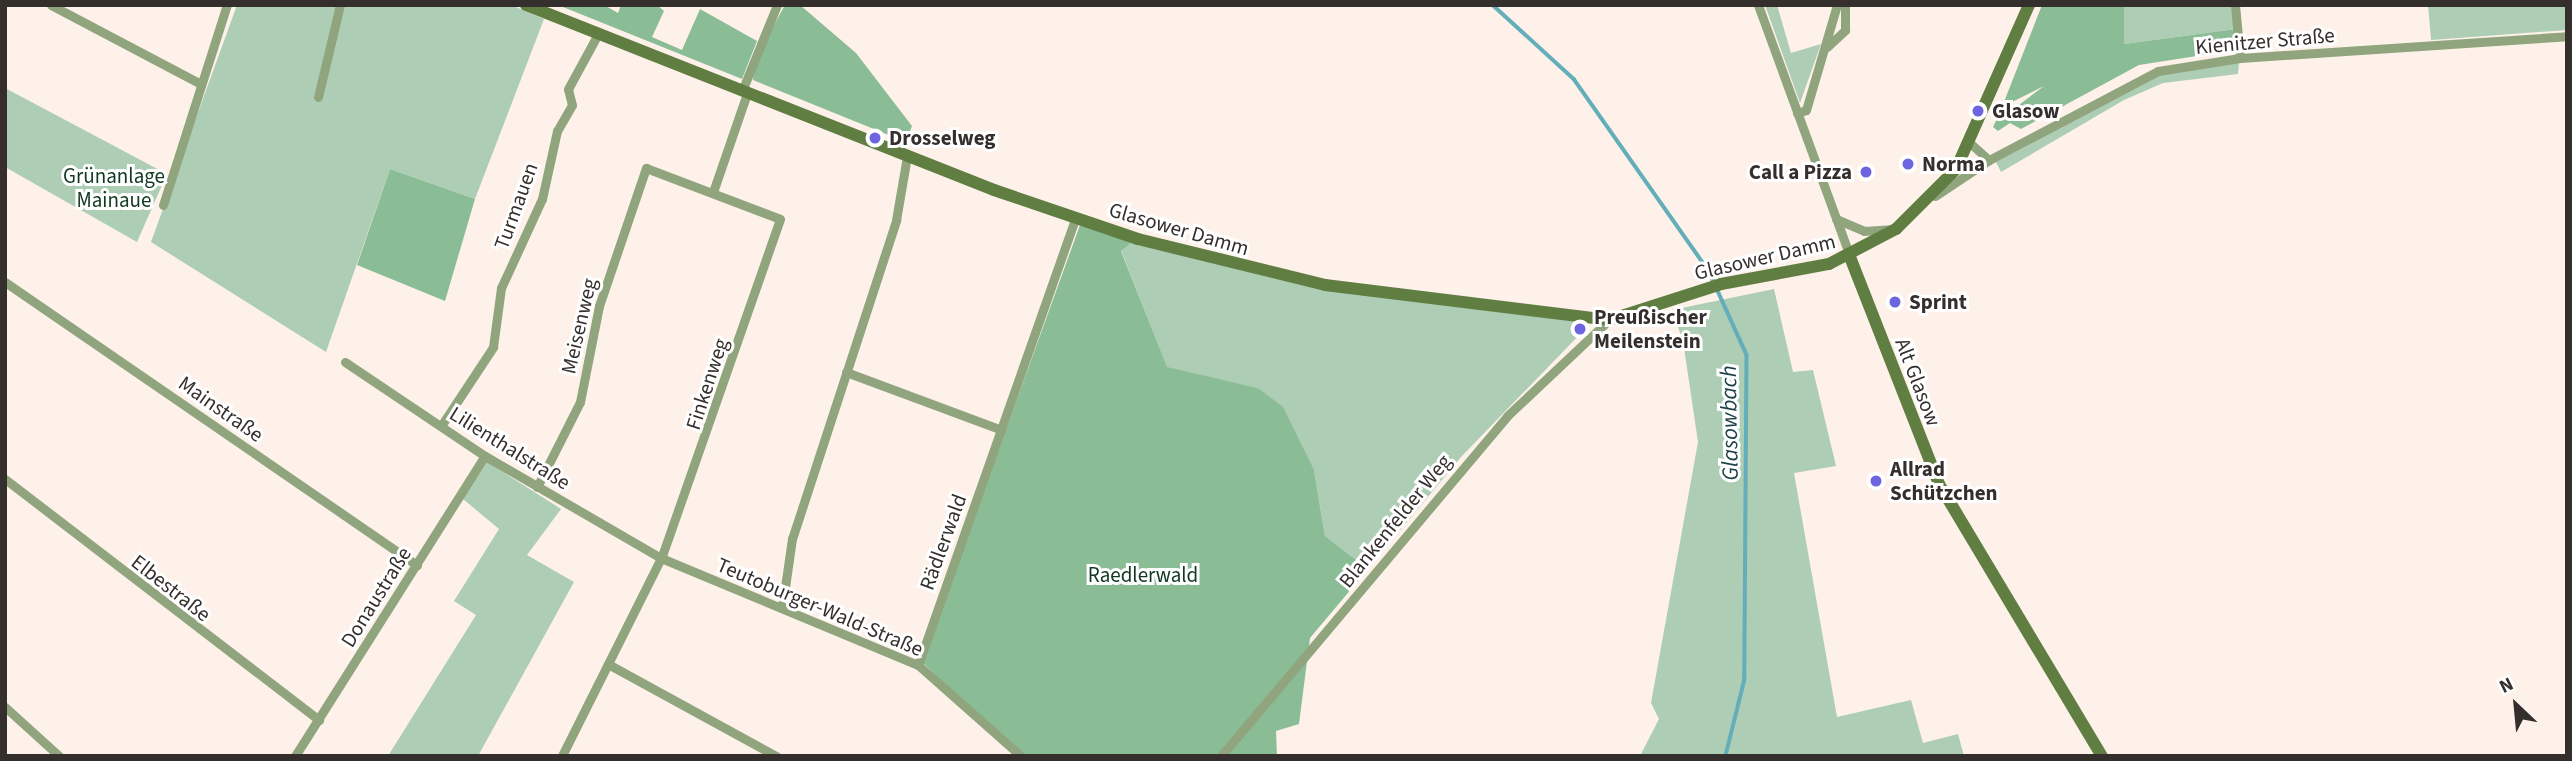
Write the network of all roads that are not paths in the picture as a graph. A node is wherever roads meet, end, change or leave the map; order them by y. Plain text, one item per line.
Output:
1 (51, 5) edge
2 (227, 5) edge
3 (341, 5) edge
4 (526, 5) edge
5 (777, 5) edge
6 (1758, 5) edge
7 (1837, 5) edge
8 (1845, 5) edge
9 (2029, 5) edge
10 (2235, 5) edge
11 (598, 34) junction
12 (2567, 36) edge
13 (1826, 47) junction
14 (2240, 58) junction
15 (201, 84) junction
16 (745, 92) junction
17 (318, 97) dead end
18 (1797, 113) junction
19 (1970, 143) junction
20 (908, 156) junction
21 (1989, 160) junction
22 (713, 192) junction
23 (1935, 196) junction
24 (163, 205) dead end
25 (1075, 219) junction
26 (1836, 219) junction
27 (1896, 229) junction
28 (1850, 257) junction
29 (5, 282) edge
30 (1609, 320) junction
31 (345, 362) dead end
32 (846, 372) junction
33 (441, 426) junction
34 (1002, 430) junction
35 (485, 456) junction
36 (5, 479) edge
37 (537, 487) junction
38 (661, 558) junction
39 (417, 565) junction
40 (782, 608) junction
41 (608, 664) junction
42 (918, 665) junction
43 (5, 707) edge
44 (319, 720) junction
45 (59, 756) edge
46 (295, 756) edge
47 (562, 756) edge
48 (776, 756) edge
49 (1021, 756) edge
50 (1221, 756) edge
51 (2102, 756) edge

1 - 15 street
2 - 15 street
3 - 17 street
4 - 11 street, Glasower Damm
5 - 16 street
6 - 18 street, Alt Glasow
7 - 13 street
8 - 13 street
9 - 19 street, Glasower Damm
10 - 14 street
11 - 16 street, Glasower Damm
11 - 33 street, Turmauen
12 - 14 street, Kienitzer Straße
13 - 18 street
14 - 21 street, Kienitzer Straße
15 - 24 street
16 - 20 street, Glasower Damm
16 - 22 street
18 - 26 street, Alt Glasow
19 - 21 street
19 - 23 street, Glasower Damm
20 - 25 street, Glasower Damm
20 - 32 street
21 - 23 street, Kienitzer Straße
22 - 37 street, Meisenweg
22 - 38 street, Finkenweg
23 - 27 street, Glasower Damm
25 - 30 street, Glasower Damm
25 - 34 street, Rädlerwald
26 - 27 street
26 - 28 street, Alt Glasow
27 - 28 street, Glasower Damm
28 - 30 street, Glasower Damm
28 - 51 street, Alt Glasow
29 - 39 street, Mainstraße
30 - 50 street, Blankenfelder Weg
31 - 33 street, Lilienthalstraße
32 - 34 street
32 - 40 street
33 - 35 street, Lilienthalstraße
34 - 42 street, Rädlerwald
35 - 37 street, Lilienthalstraße
35 - 39 street, Donaustraße
36 - 44 street, Elbestraße
37 - 38 street, Lilienthalstraße
38 - 40 street, Teutoburger-Wald-Straße
38 - 41 street, Finkenweg
39 - 44 street, Donaustraße
40 - 42 street, Teutoburger-Wald-Straße
41 - 47 street, Finkenweg
41 - 48 street
42 - 49 street, Teutoburger-Wald-Straße
43 - 45 street
44 - 46 street, Donaustraße

